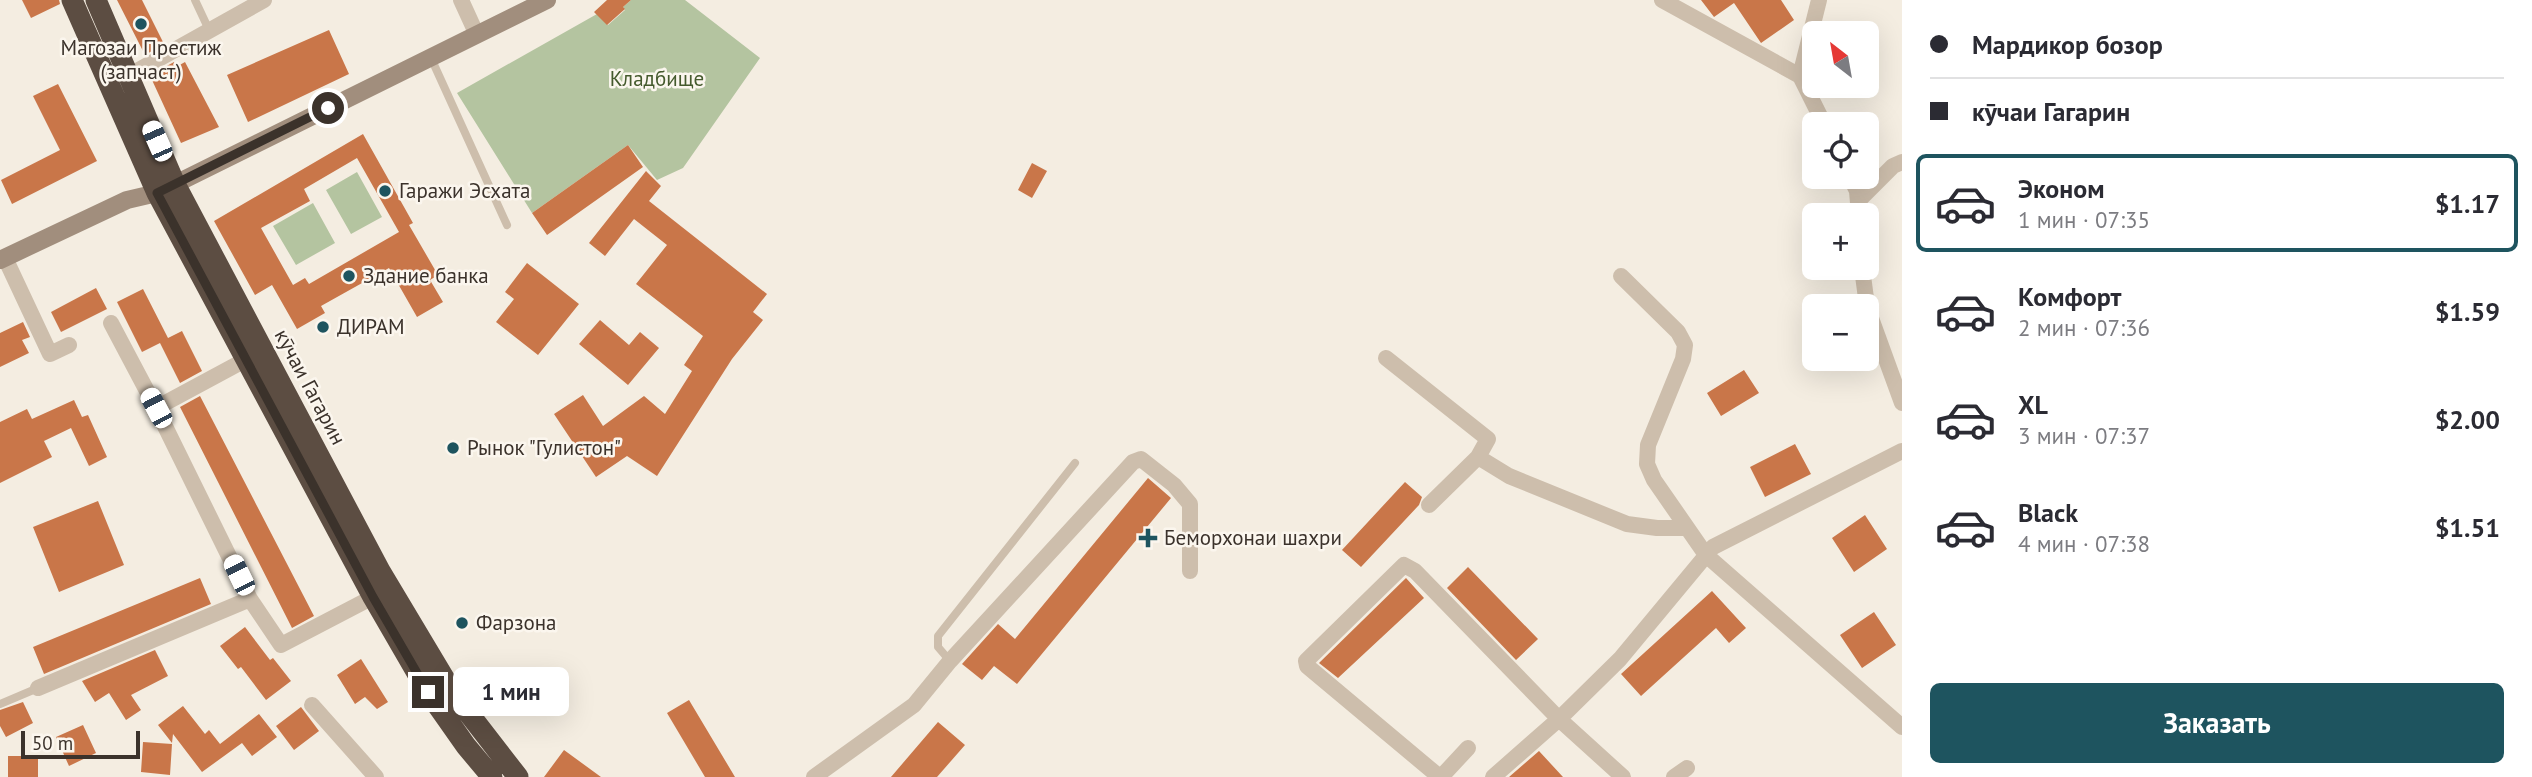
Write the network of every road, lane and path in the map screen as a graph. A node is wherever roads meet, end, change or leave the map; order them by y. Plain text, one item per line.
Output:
1 (72, 0) edge
2 (96, 0) edge
3 (195, 0) edge
4 (264, 0) edge
5 (461, 0) edge
6 (547, 0) edge
7 (1662, 0) edge
8 (1819, 0) edge
9 (210, 32) junction
10 (477, 35) junction
11 (431, 58) junction
12 (128, 76) junction
13 (1800, 76) junction
14 (1818, 112) edge
15 (1902, 162) edge
16 (166, 188) junction
17 (1863, 203) edge
18 (507, 225) dead end
19 (2, 260) edge
20 (1621, 276) dead end
21 (111, 323) dead end
22 (1879, 340) edge
23 (69, 345) dead end
24 (1386, 358) dead end
25 (247, 359) junction
26 (1902, 403) edge
27 (156, 408) junction
28 (1902, 451) edge
29 (1478, 457) junction
30 (1075, 463) dead end
31 (1429, 505) dead end
32 (1687, 528) junction
33 (1706, 555) junction
34 (1189, 571) dead end
35 (373, 597) junction
36 (250, 599) junction
37 (950, 661) junction
38 (38, 688) joint
39 (0, 704) edge
40 (312, 705) dead end
41 (1559, 719) junction
42 (1902, 727) edge
43 (1468, 748) dead end
44 (368, 774) edge
45 (489, 776) edge
46 (518, 777) edge
47 (814, 777) edge
48 (1493, 777) edge
49 (1622, 777) edge

1 - 16 highway, кӯчаи Гагарин
2 - 12 highway, кӯчаи Гагарин
3 - 9 lane
4 - 9 street
5 - 10 street
6 - 10 main road
7 - 13 street
8 - 13 street
9 - 12 street
10 - 11 main road
11 - 16 main road
11 - 18 lane
12 - 16 highway, кӯчаи Гагарин
13 - 14 street
15 - 17 street
16 - 19 main road
16 - 25 highway, кӯчаи Гагарин
16 - 46 highway, кӯчаи Гагарин
19 - 23 street
20 - 32 street
21 - 27 street
22 - 26 street
24 - 29 street
25 - 27 street
25 - 35 highway, кӯчаи Гагарин
27 - 36 street
28 - 33 street
29 - 31 street
29 - 32 street
30 - 37 lane
32 - 33 street
33 - 41 street
33 - 42 street
34 - 37 street
35 - 36 street
35 - 45 highway, кӯчаи Гагарин
36 - 38 street
37 - 47 street
38 - 39 lane
40 - 44 street
41 - 43 street
41 - 48 street
41 - 49 street

